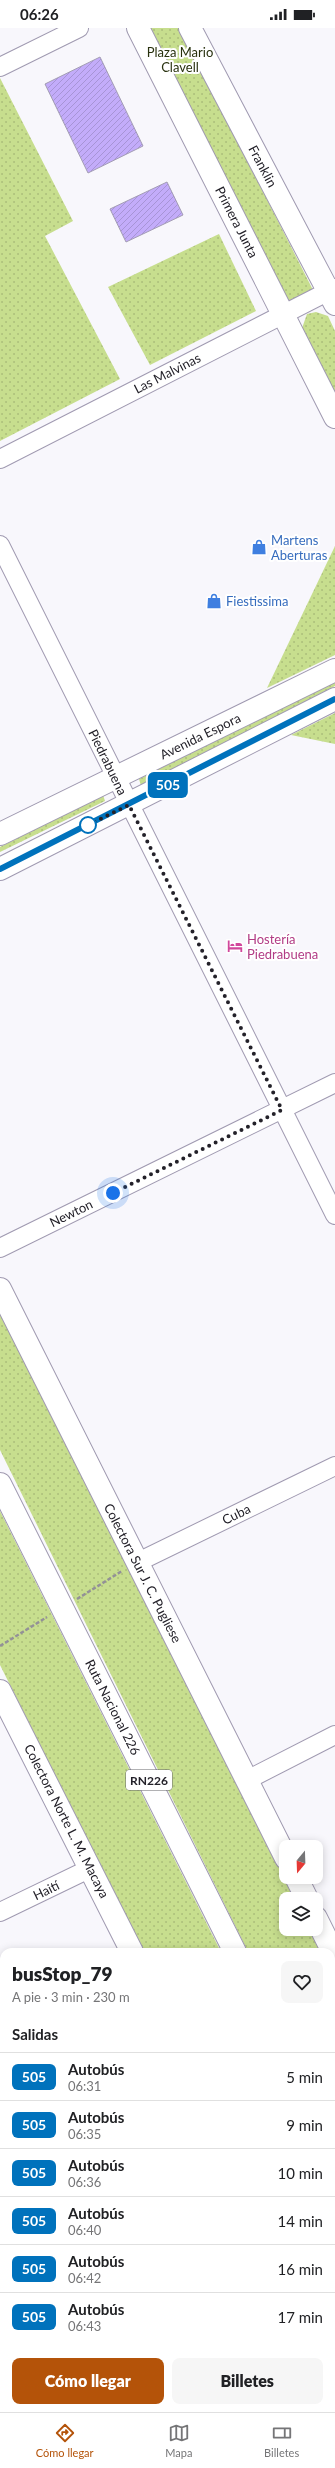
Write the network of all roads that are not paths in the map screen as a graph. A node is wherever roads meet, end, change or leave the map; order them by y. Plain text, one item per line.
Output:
1 (79, 28) edge
2 (138, 28) edge
3 (190, 28) edge
4 (0, 67) edge
5 (333, 295) edge
6 (283, 314) junction
7 (335, 417) edge
8 (0, 458) edge
9 (0, 545) edge
10 (335, 670) edge
11 (335, 700) edge
12 (115, 777) junction
13 (129, 805) junction
14 (0, 834) edge
15 (0, 869) edge
16 (335, 1083) edge
17 (282, 1110) junction
18 (335, 1215) edge
19 (0, 1248) edge
20 (0, 1289) edge
21 (335, 1466) edge
22 (0, 1484) edge
23 (138, 1562) junction
24 (0, 1691) edge
25 (335, 1735) edge
26 (247, 1780) junction
27 (279, 1844) edge
28 (91, 1868) junction
29 (0, 1912) edge
30 (323, 1932) edge
31 (130, 1948) edge
32 (234, 1948) edge
33 (331, 1948) edge

1 - 4 street
2 - 6 main road, Primera Junta
3 - 5 main road, Franklin
5 - 6 street, Las Malvinas
6 - 7 main road, Primera Junta
6 - 8 street, Las Malvinas
9 - 12 street, Piedrabuena
10 - 12 main road, Avenida Espora
11 - 13 main road
12 - 13 street, Piedrabuena
12 - 14 main road, Avenida Espora
13 - 15 main road
13 - 17 street, Piedrabuena
16 - 17 street, Newton
17 - 18 street, Piedrabuena
17 - 19 street, Newton
20 - 23 main road, Colectora Sur J. C. Pugliese
21 - 23 street, Cuba
22 - 32 main road, Ruta Nacional 226 / RN226
23 - 26 main road, Colectora Sur J. C. Pugliese
24 - 28 main road, Colectora Norte L. M. Macaya
25 - 26 street
26 - 27 main road, Colectora Sur J. C. Pugliese
28 - 29 street, Haití
28 - 31 main road, Colectora Norte L. M. Macaya
30 - 33 main road

